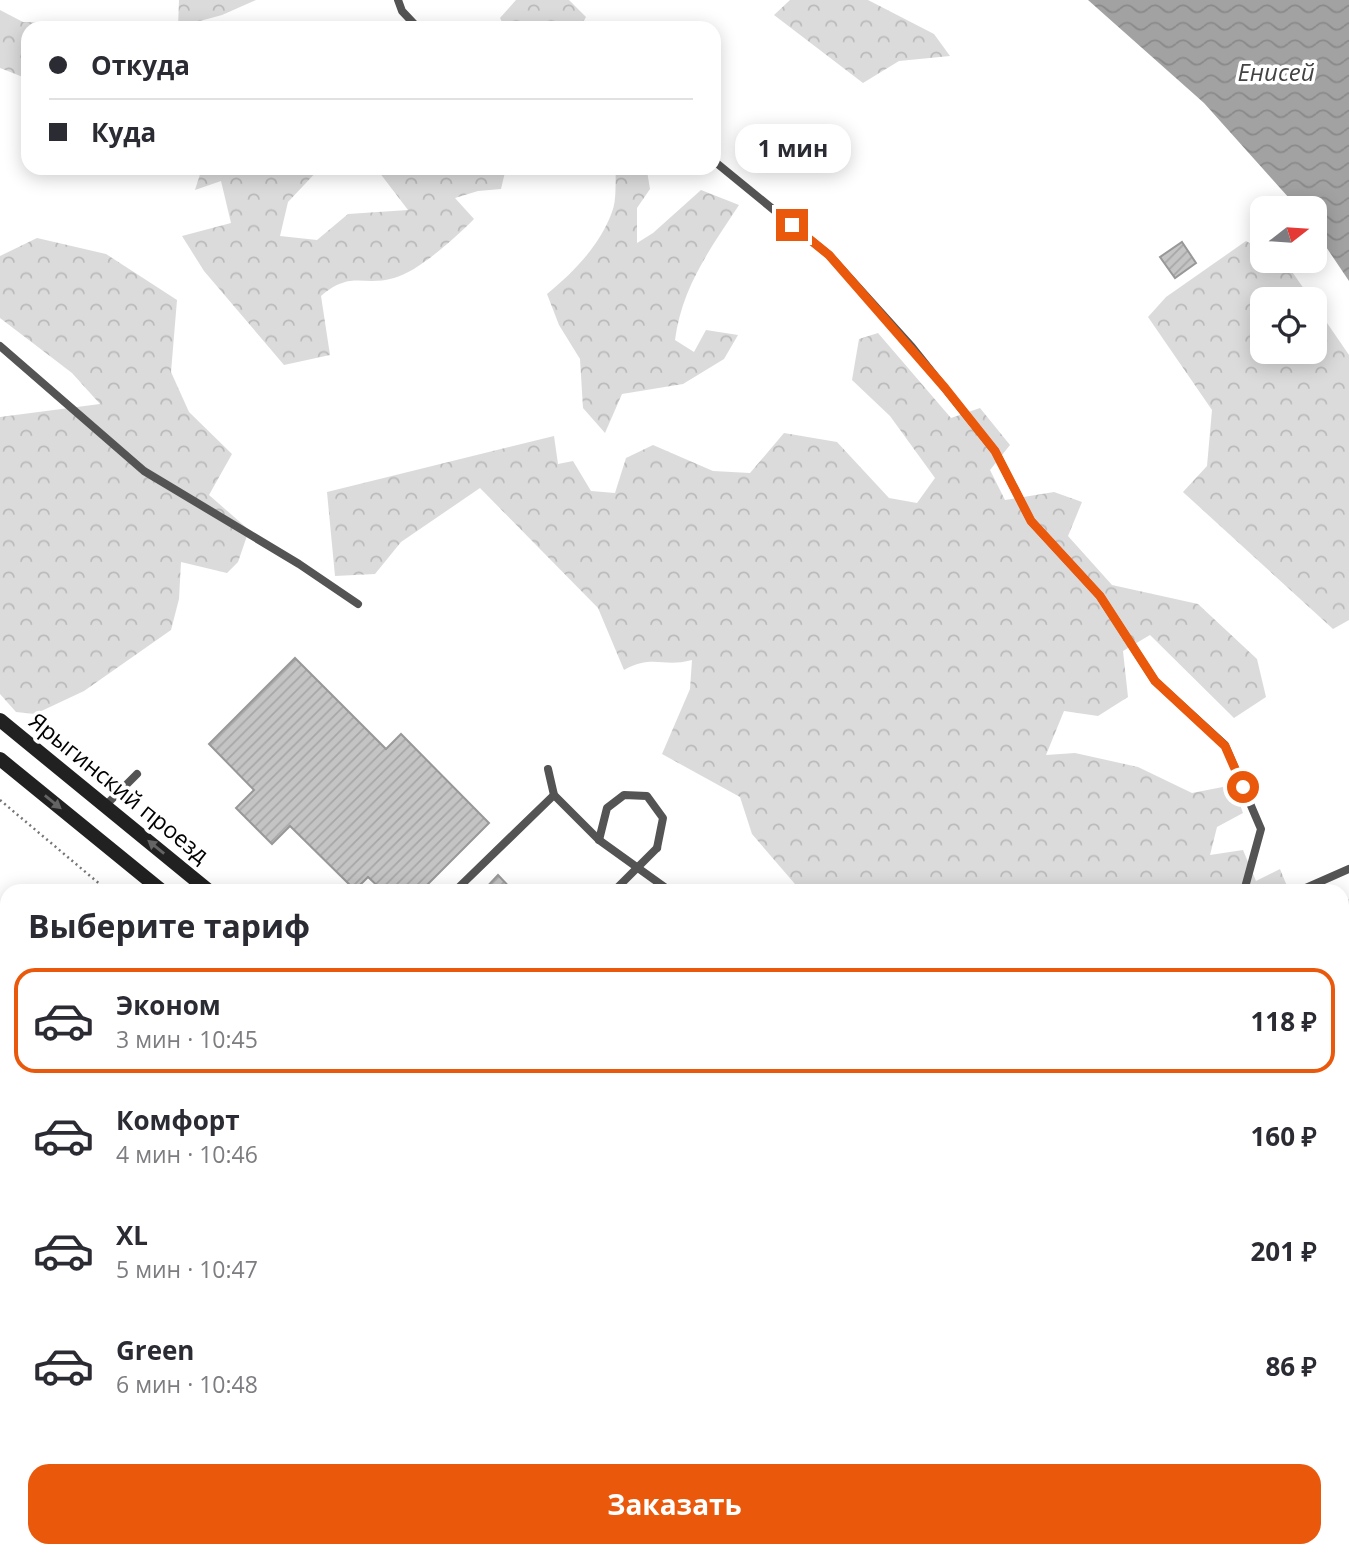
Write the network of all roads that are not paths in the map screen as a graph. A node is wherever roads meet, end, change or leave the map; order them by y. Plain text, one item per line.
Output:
1 (398, 0) edge
2 (411, 21) edge
3 (721, 167) edge
4 (0, 346) edge
5 (358, 604) dead end
6 (0, 720) edge
7 (0, 759) edge
8 (548, 769) dead end
9 (137, 774) dead end
10 (554, 795) junction
11 (105, 806) junction
12 (599, 840) junction
13 (1349, 869) edge
14 (153, 884) edge
15 (200, 884) edge
16 (462, 884) edge
17 (621, 884) edge
18 (660, 884) edge
19 (1246, 884) edge
20 (1315, 884) edge

1 - 2 lane
3 - 19 lane
4 - 5 lane
6 - 11 main road, Ярыгинский проезд
7 -> 14 main road
8 - 10 lane
9 - 11 lane
10 - 12 lane
10 - 16 lane
15 -> 11 main road, Ярыгинский проезд
12 - 17 lane, bridge
12 - 18 lane
13 - 20 lane

